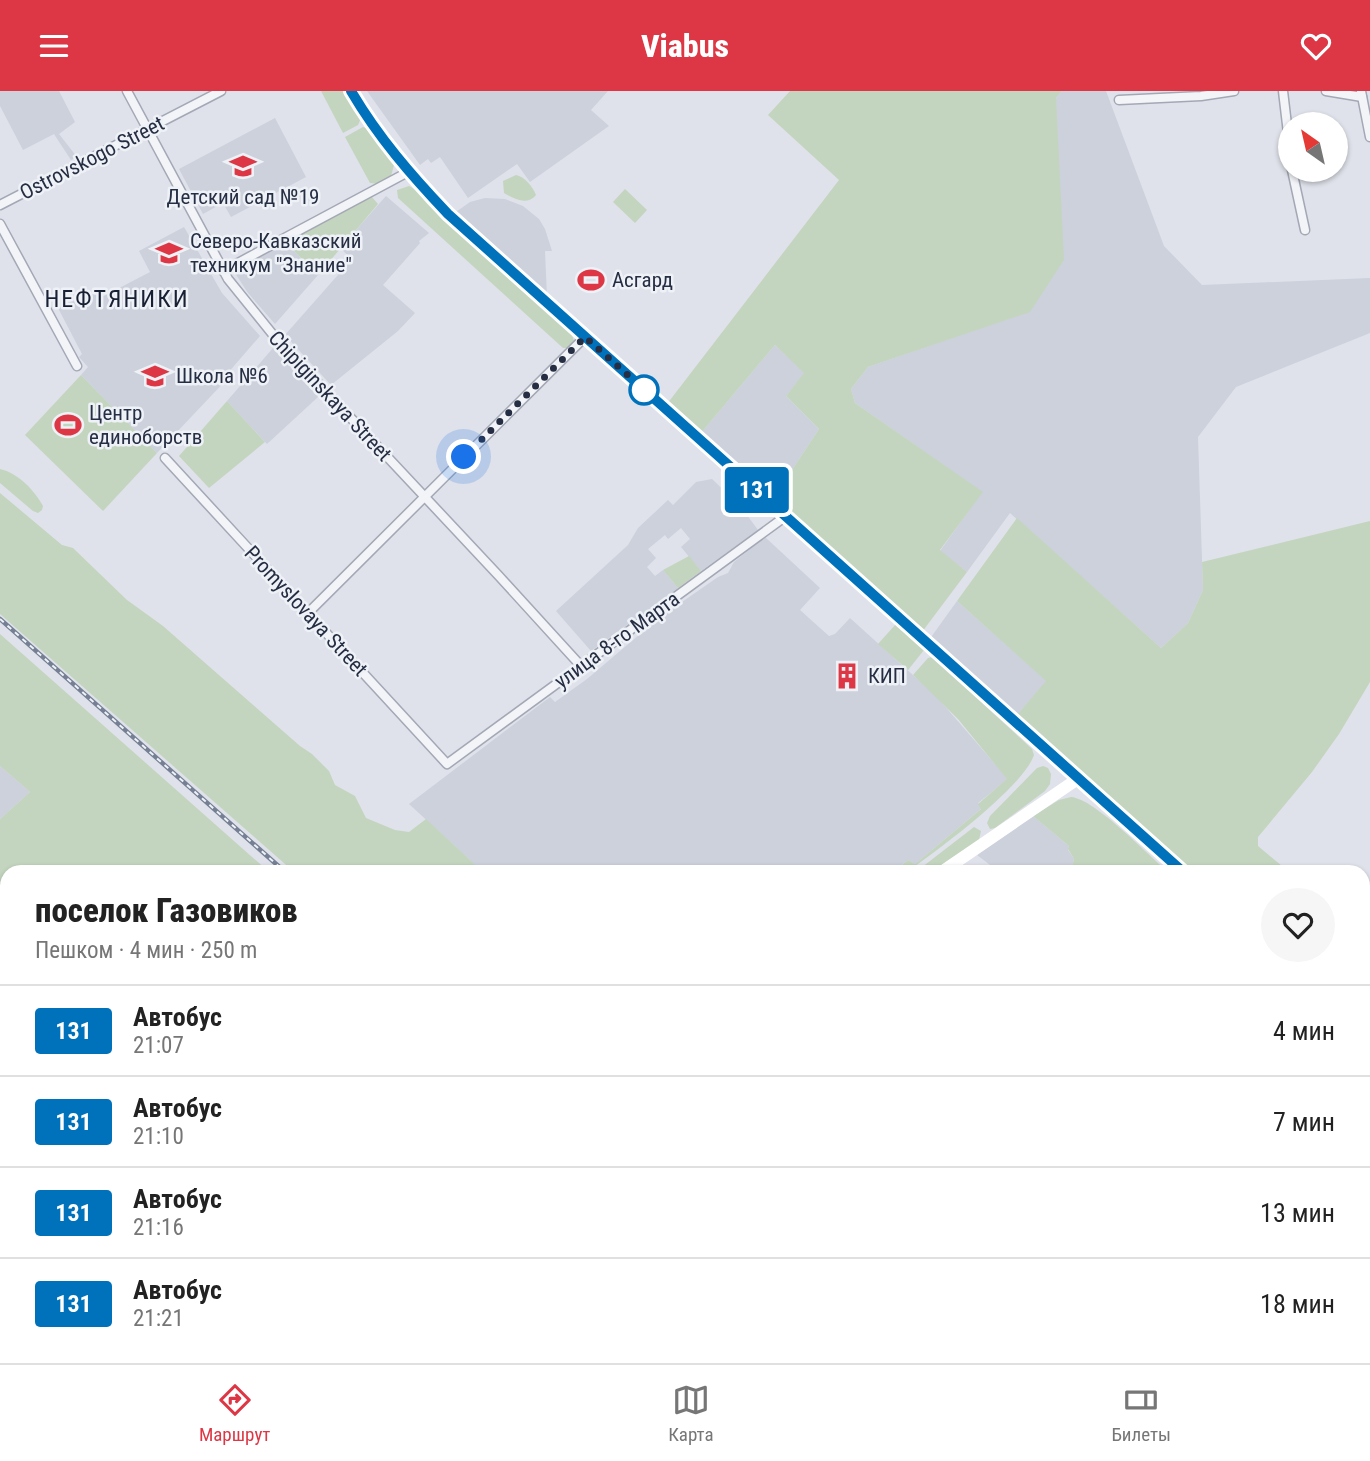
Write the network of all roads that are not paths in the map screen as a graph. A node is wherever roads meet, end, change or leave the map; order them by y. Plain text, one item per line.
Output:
1 (127, 91) edge
2 (221, 91) edge
3 (351, 91) edge
4 (1234, 91) edge
5 (1283, 91) edge
6 (1326, 91) edge
7 (1362, 94) edge
8 (1119, 100) dead end
9 (1285, 112) edge
10 (147, 129) junction
11 (1370, 137) edge
12 (408, 171) junction
13 (1295, 182) edge
14 (0, 205) edge
15 (0, 224) edge
16 (1306, 230) dead end
17 (223, 271) junction
18 (585, 337) junction
19 (76, 366) dead end
20 (164, 459) dead end
21 (425, 496) junction
22 (786, 516) junction
23 (308, 613) junction
24 (581, 666) junction
25 (447, 764) joint
26 (1079, 778) junction
27 (952, 865) edge
28 (1175, 865) edge

1 - 10 street, Chipiginskaya Street
2 - 10 street, Ostrovskogo Street
3 - 12 main road
4 - 8 street
5 - 9 street
6 - 7 street
7 - 11 street
10 - 14 street, Ostrovskogo Street
10 - 17 street, Chipiginskaya Street
12 - 17 street
12 - 18 main road
13 - 16 street
15 - 19 street
17 - 21 street, Chipiginskaya Street
18 - 21 street
18 - 22 main road
20 - 23 street, Promyslovaya Street
21 - 23 street
21 - 24 street, Chipiginskaya Street
22 - 24 street, улица 8-го Марта
22 - 26 main road
23 - 25 street, Promyslovaya Street
24 - 25 street, улица 8-го Марта
26 - 27 main road
26 - 28 main road

